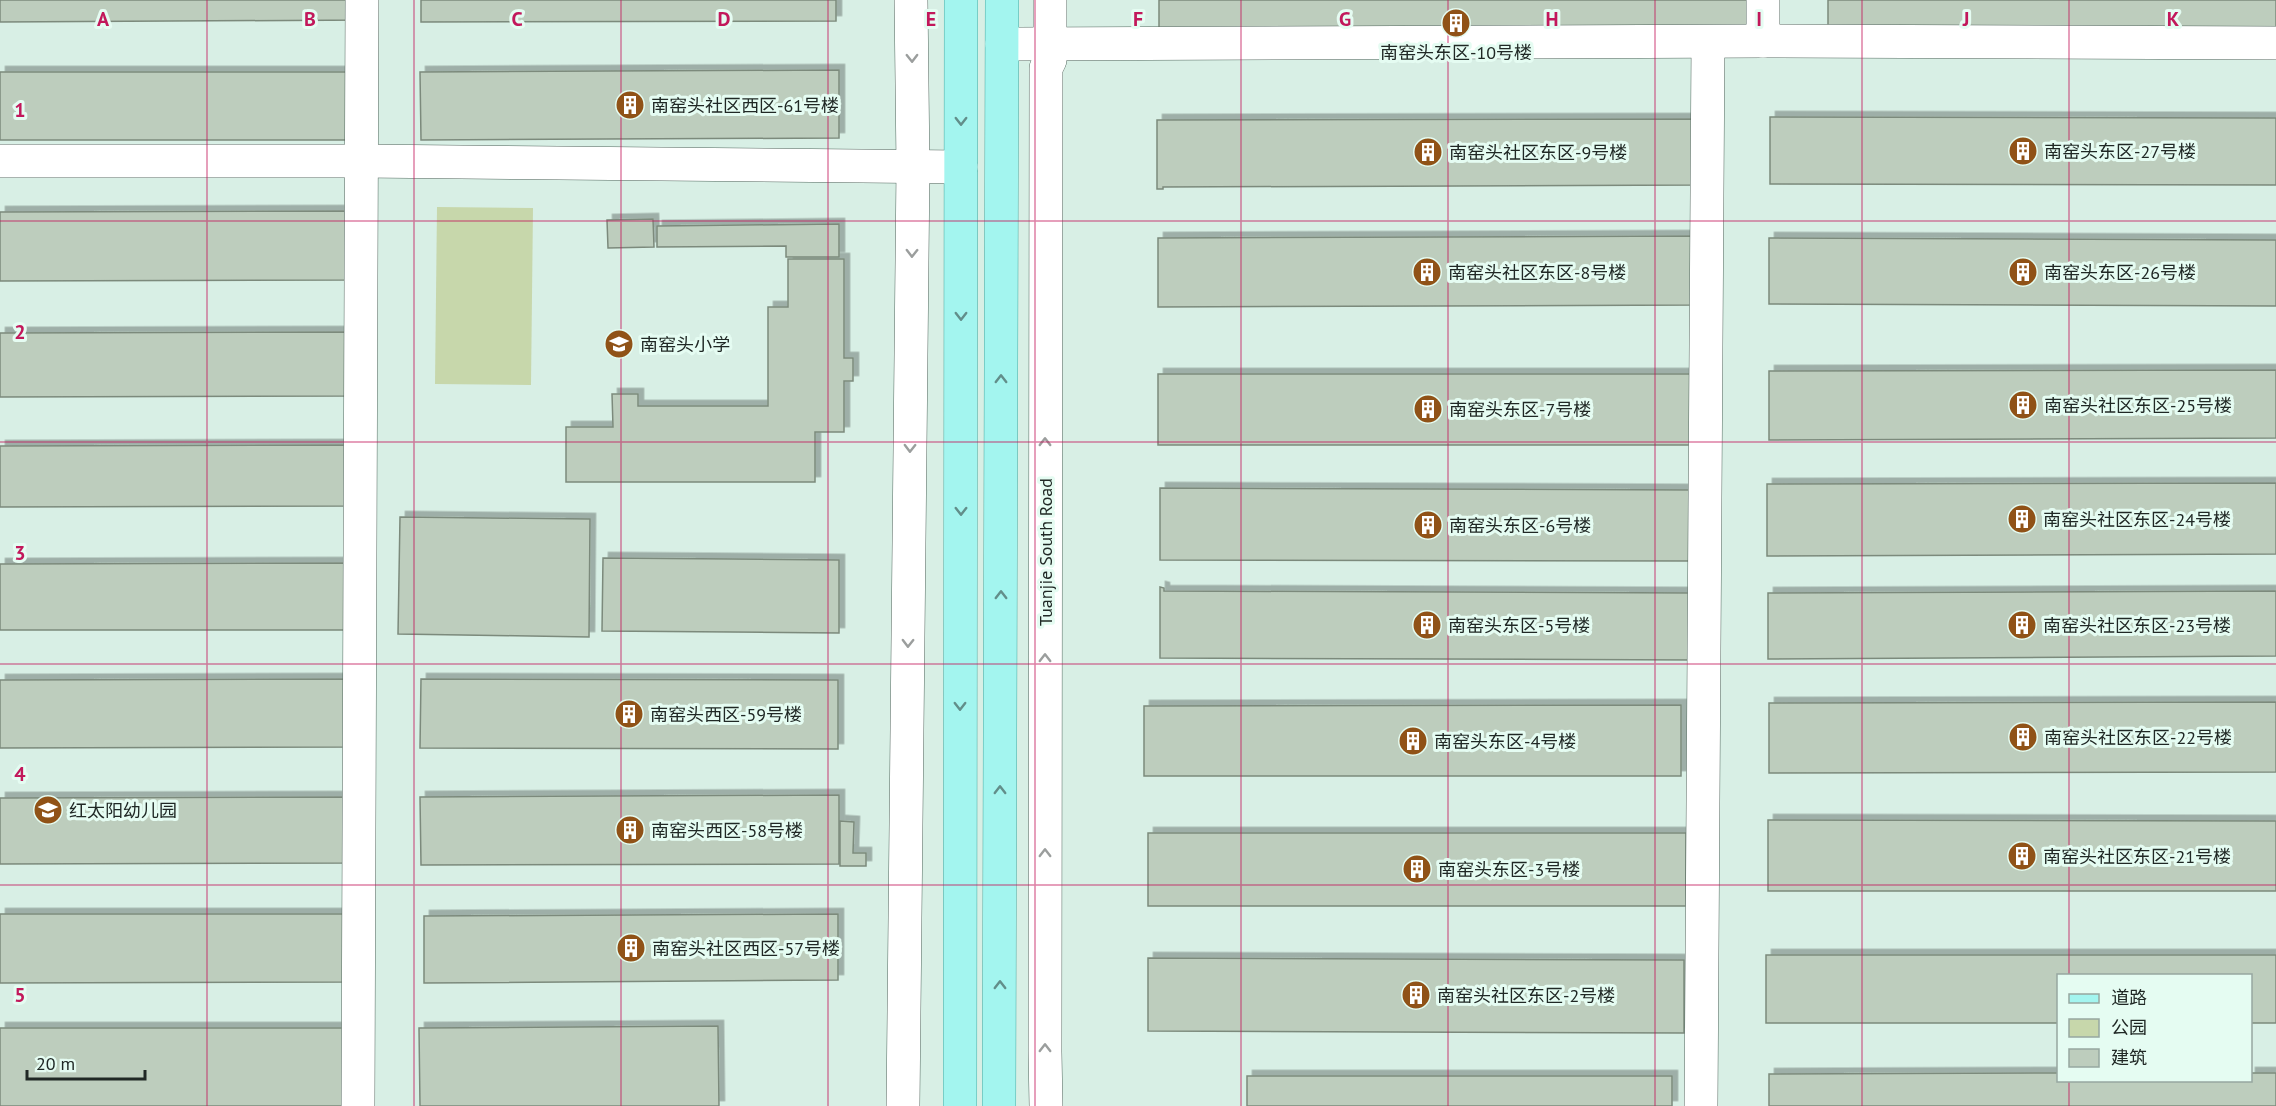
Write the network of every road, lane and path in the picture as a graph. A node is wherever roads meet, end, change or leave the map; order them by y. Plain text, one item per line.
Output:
1 (362, 0) edge
2 (911, 0) edge
3 (961, 0) edge
4 (1002, 0) edge
5 (1050, 0) edge
6 (1762, 0) edge
7 (1763, 41) junction
8 (1708, 42) junction
9 (2276, 43) edge
10 (1002, 44) junction
11 (1050, 44) junction
12 (0, 161) edge
13 (362, 161) junction
14 (913, 167) junction
15 (961, 167) junction
16 (358, 1106) edge
17 (903, 1106) edge
18 (960, 1106) edge
19 (999, 1106) edge
20 (1046, 1106) edge
21 (1701, 1106) edge

1 - 13 street
2 -> 14 street
3 -> 15 main road
4 - 10 main road
5 - 11 street, Tuanjie South Road
6 - 7 street
7 - 8 street
7 - 9 street
8 - 11 street
8 - 21 street
10 - 11 street
19 -> 10 main road
20 -> 11 street, Tuanjie South Road
12 - 13 street
13 - 14 street
13 - 16 street
14 - 15 street
14 -> 17 street
15 -> 18 main road

